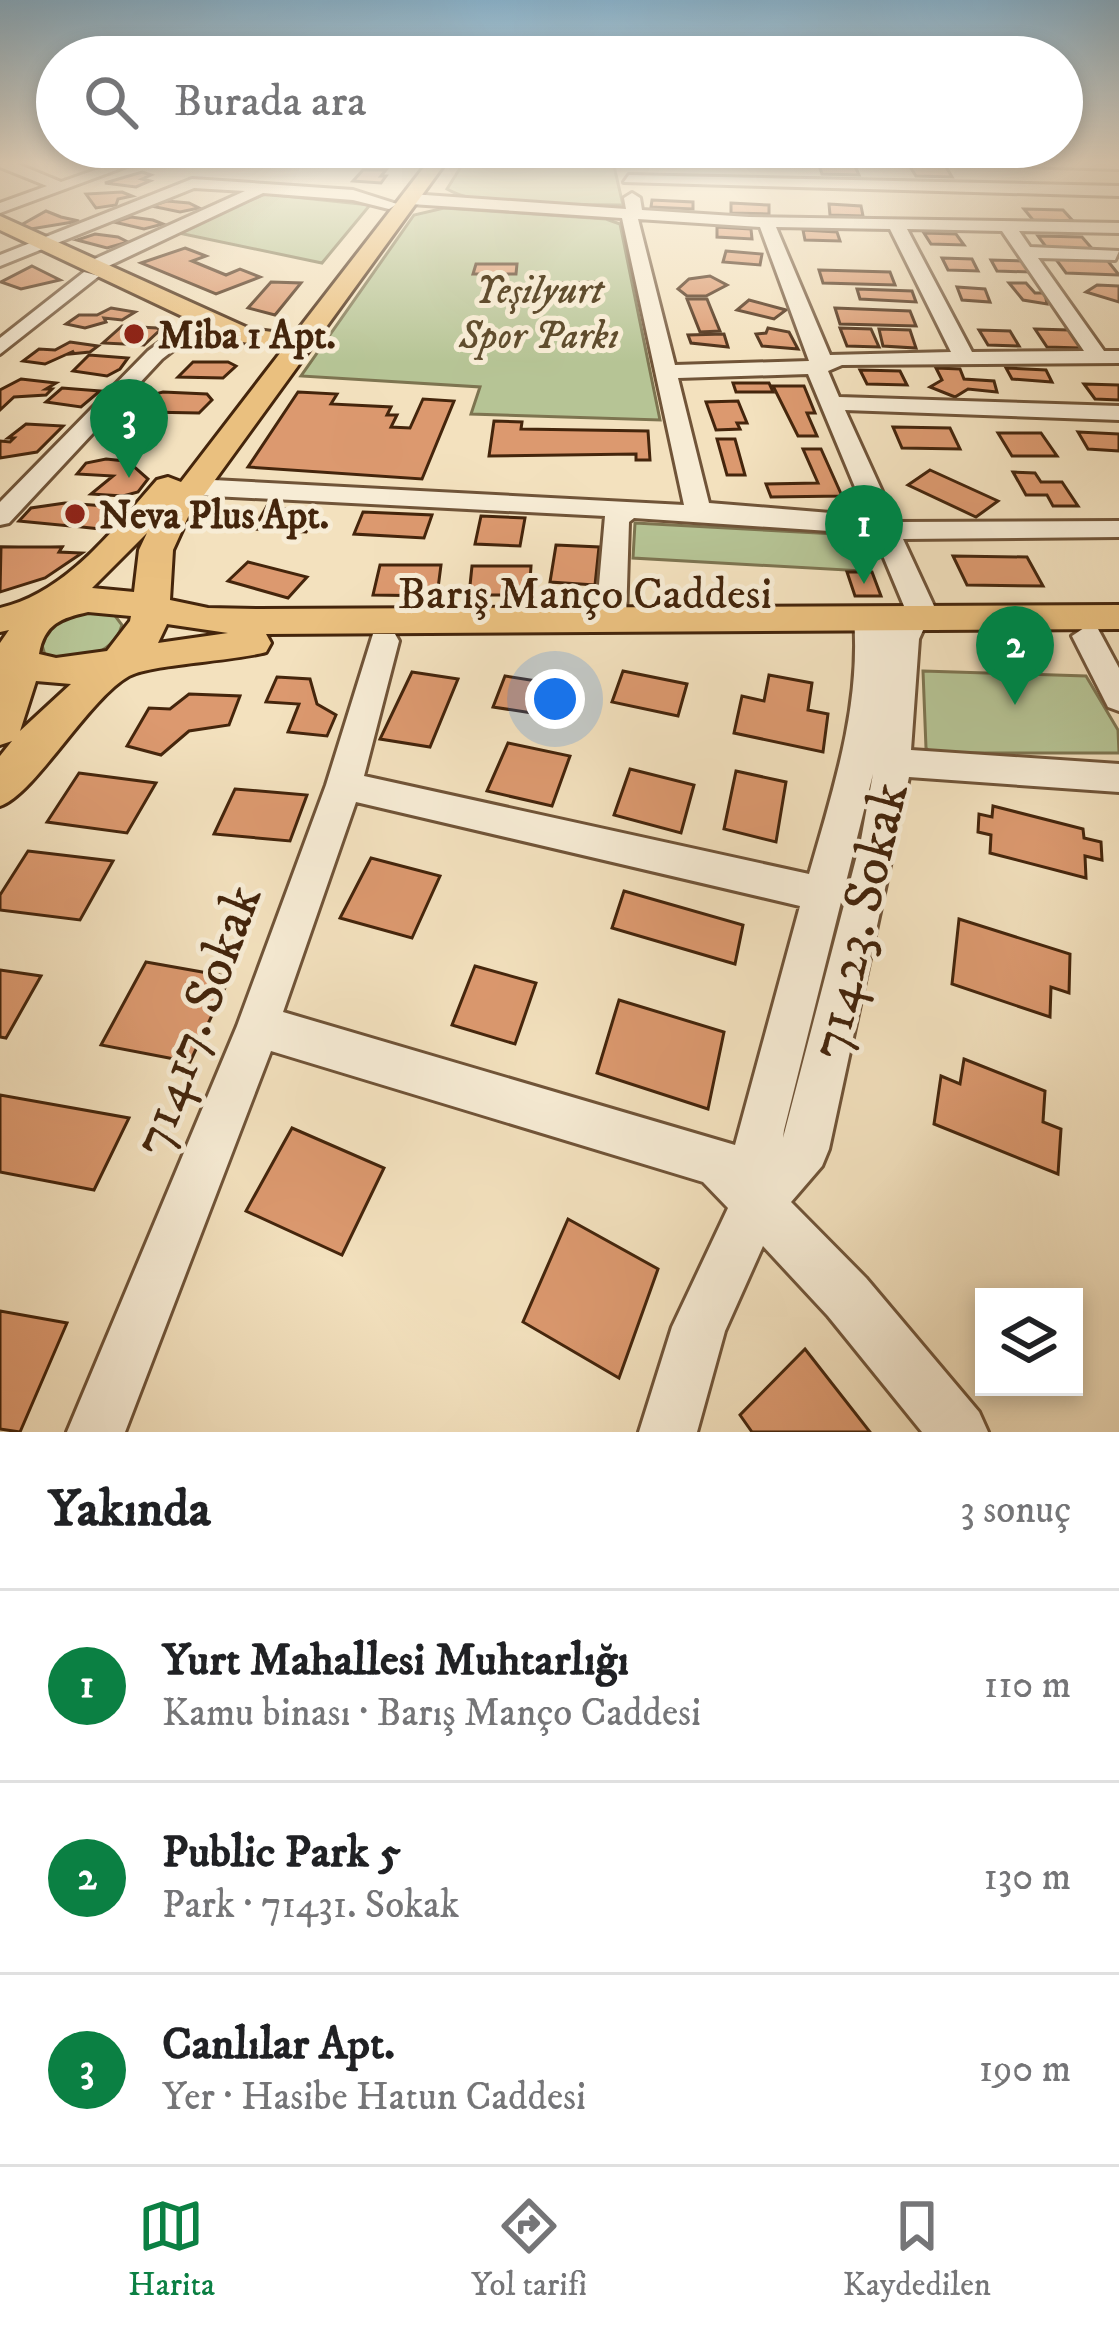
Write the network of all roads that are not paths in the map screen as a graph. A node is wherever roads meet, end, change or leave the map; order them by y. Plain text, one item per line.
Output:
1 (62, 229) edge
2 (179, 229) edge
3 (375, 229) edge
4 (377, 229) edge
5 (638, 229) edge
6 (769, 229) edge
7 (898, 229) edge
8 (1009, 229) edge
9 (1093, 229) edge
10 (28, 241) edge
11 (1026, 252) junction
12 (1117, 257) edge
13 (0, 261) edge
14 (92, 271) junction
15 (193, 327) junction
16 (286, 341) junction
17 (4, 342) edge
18 (964, 357) junction
19 (1109, 357) edge
20 (816, 362) junction
21 (265, 365) junction
22 (667, 372) junction
23 (832, 403) junction
24 (1119, 413) edge
25 (0, 474) edge
26 (40, 474) junction
27 (194, 487) junction
28 (5, 506) edge
29 (626, 511) junction
30 (718, 515) junction
31 (884, 528) junction
32 (1119, 529) edge
33 (49, 606) junction
34 (150, 611) junction
35 (611, 619) junction
36 (0, 620) edge
37 (889, 628) junction
38 (1108, 630) edge
39 (384, 641) junction
40 (125, 659) junction
41 (9, 660) edge
42 (1119, 699) edge
43 (0, 728) edge
44 (876, 761) junction
45 (1119, 778) edge
46 (344, 784) junction
47 (0, 788) edge
48 (822, 894) junction
49 (259, 1026) junction
50 (756, 1204) junction
51 (96, 1432) edge
52 (668, 1432) edge
53 (959, 1432) edge

1 - 10 street
2 - 14 street
3 - 16 main road
4 - 27 main road
5 - 22 street
6 - 20 street
7 - 18 street
8 - 11 street
9 - 12 street
10 - 13 street
10 - 14 main road
10 - 14 main road
11 - 12 street
11 - 19 street
14 - 15 main road
14 - 16 main road
14 - 17 street
15 - 21 main road
15 - 26 street
16 - 21 main road
18 - 19 street
18 - 20 street
20 - 22 street
20 - 23 street
21 - 33 main road
22 - 30 street
23 - 24 street
23 - 31 street
25 - 26 street
26 - 28 street
27 - 29 street
27 - 34 main road
29 - 30 street
29 - 35 street
30 - 31 street
31 - 32 street
31 - 37 street
33 - 34 main road, Barış Manço Caddesi
33 - 36 main road
33 - 41 main road
34 - 35 main road, Barış Manço Caddesi
34 - 40 main road
35 - 37 main road, Barış Manço Caddesi
37 - 38 main road, Barış Manço Caddesi
37 - 39 main road, Barış Manço Caddesi
37 - 44 street, 71423. Sokak
38 - 42 street
39 - 40 main road, Barış Manço Caddesi
39 - 46 street, 71417. Sokak
40 - 41 main road, Barış Manço Caddesi
40 - 47 main road
41 - 43 main road
44 - 45 street
44 - 48 street, 71423. Sokak
44 - 50 street, 71423. Sokak
46 - 48 street
46 - 49 street, 71417. Sokak
48 - 50 street, 71423. Sokak
49 - 50 street
49 - 51 street, 71417. Sokak
50 - 52 street, 71423. Sokak
50 - 53 street

